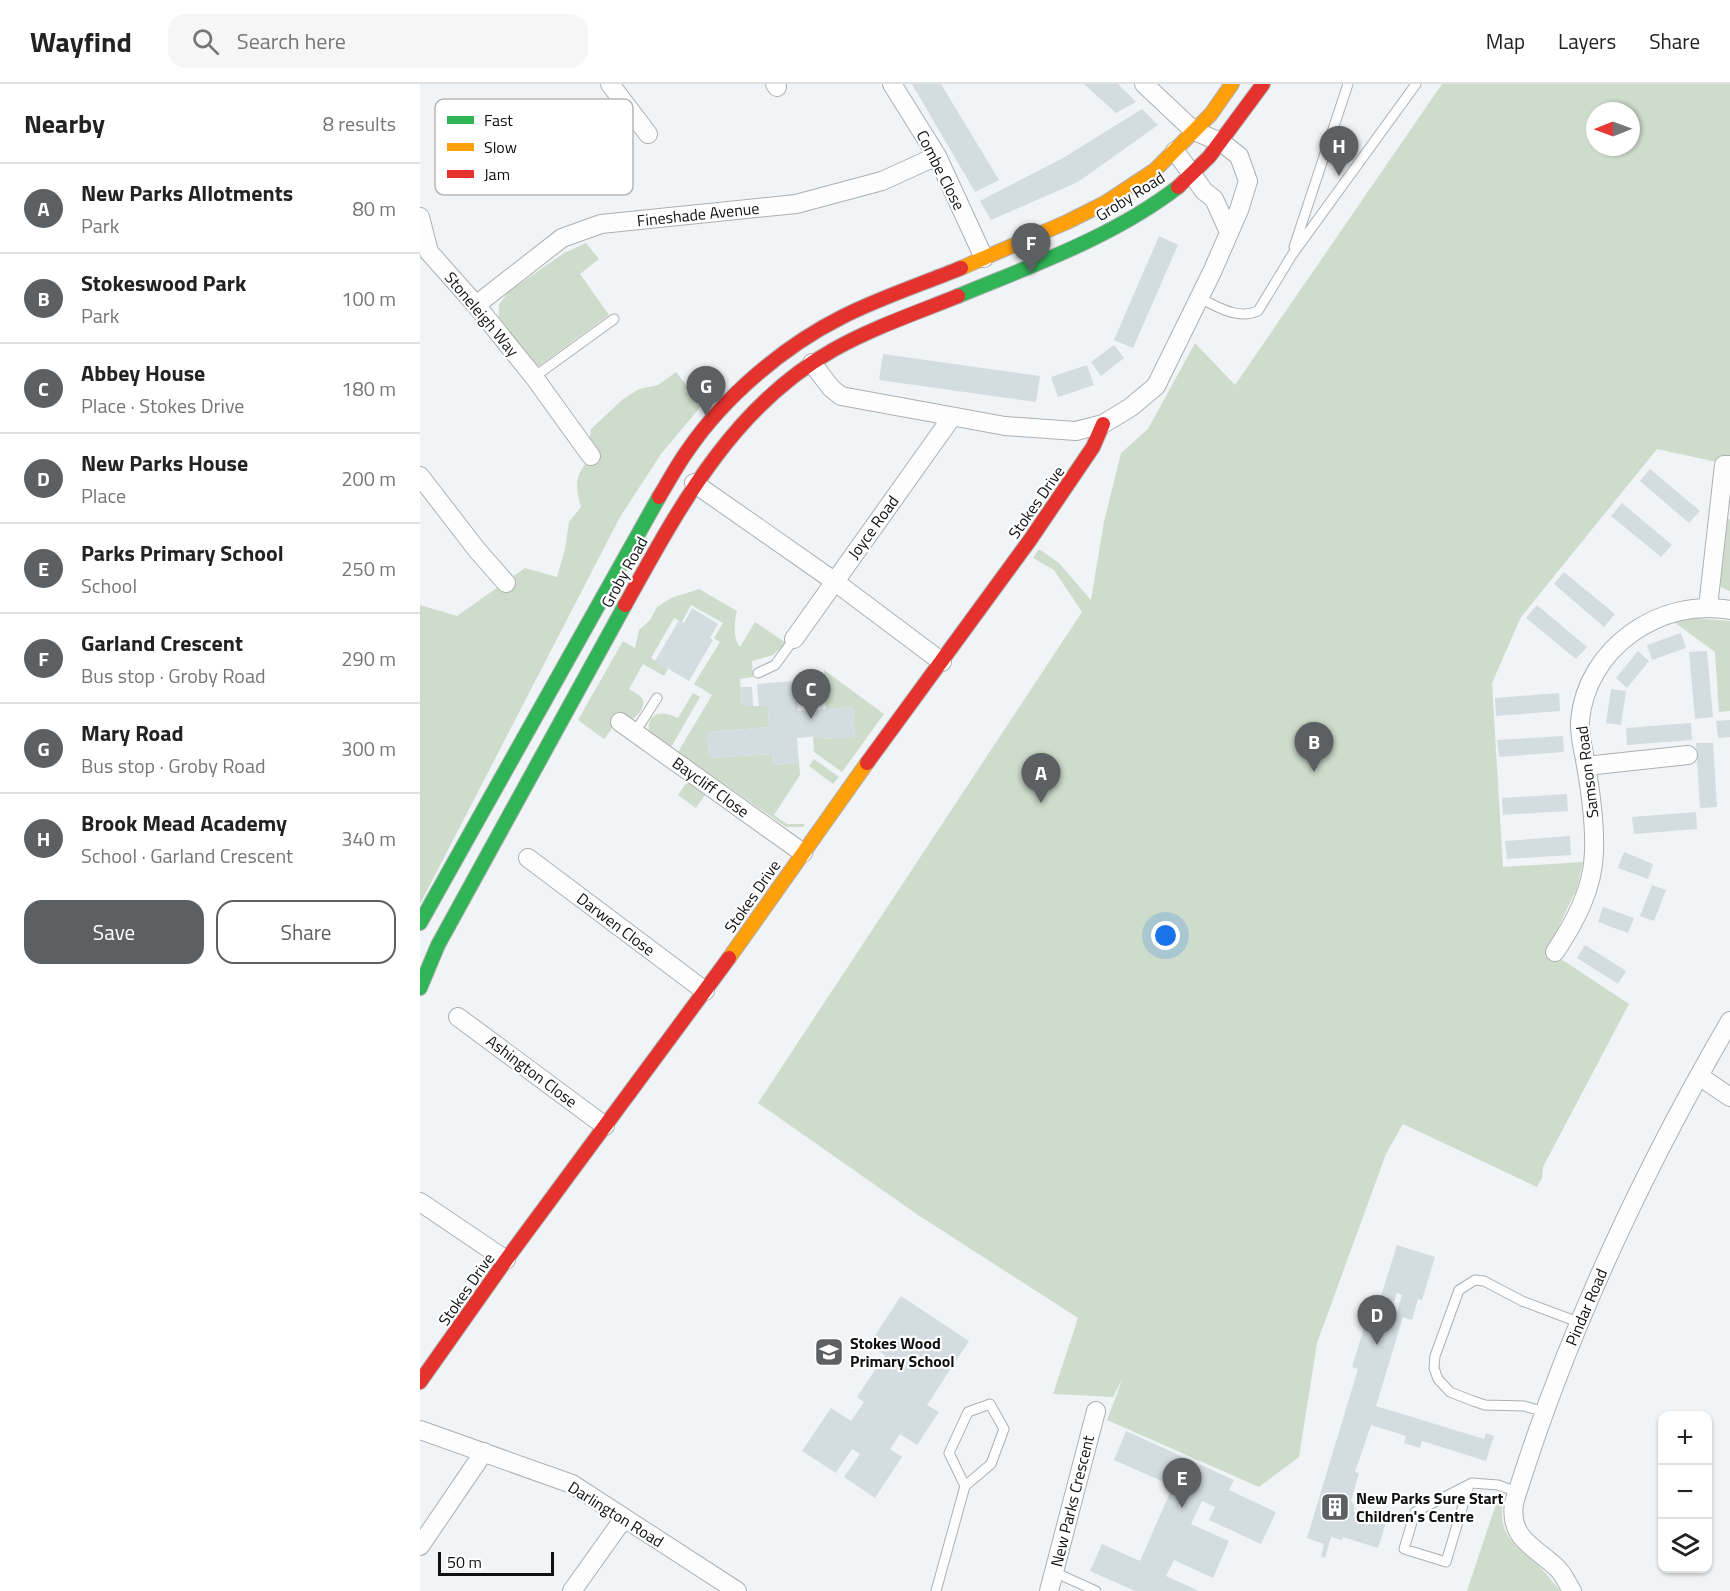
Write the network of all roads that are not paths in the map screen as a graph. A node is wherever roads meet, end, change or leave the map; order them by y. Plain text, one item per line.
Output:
1 (610, 84) edge
2 (892, 84) edge
3 (1144, 84) edge
4 (1232, 84) edge
5 (1263, 84) edge
6 (1347, 84) edge
7 (1416, 84) edge
8 (621, 99) edge
9 (633, 114) edge
10 (1194, 132) junction
11 (648, 134) dead end
12 (1221, 142) junction
13 (1175, 151) junction
14 (937, 156) junction
15 (1192, 174) junction
16 (1246, 191) junction
17 (1170, 193) junction
18 (1214, 199) junction
19 (420, 217) edge
20 (1228, 232) junction
21 (424, 255) edge
22 (1292, 255) junction
23 (976, 262) junction
24 (978, 288) junction
25 (1199, 298) junction
26 (476, 305) junction
27 (614, 319) dead end
28 (812, 363) junction
29 (534, 377) junction
30 (952, 417) junction
31 (1103, 424) junction
32 (591, 456) dead end
33 (1730, 465) edge
34 (420, 476) edge
35 (694, 483) junction
36 (834, 581) junction
37 (506, 583) dead end
38 (1708, 607) junction
39 (1730, 610) edge
40 (794, 639) joint
41 (942, 662) junction
42 (758, 673) dead end
43 (657, 698) dead end
44 (628, 727) joint
45 (1688, 755) dead end
46 (1586, 766) junction
47 (803, 853) junction
48 (528, 858) dead end
49 (420, 923) edge
50 (1555, 952) dead end
51 (420, 987) edge
52 (705, 991) junction
53 (458, 1017) dead end
54 (1729, 1025) edge
55 (1699, 1076) junction
56 (1730, 1097) edge
57 (605, 1126) junction
58 (420, 1202) edge
59 (506, 1260) junction
60 (1578, 1322) junction
61 (420, 1382) edge
62 (1096, 1411) dead end
63 (1545, 1413) junction
64 (420, 1430) edge
65 (484, 1452) junction
66 (1469, 1485) junction
67 (965, 1486) junction
68 (1517, 1492) junction
69 (624, 1518) junction
70 (420, 1546) edge
71 (1054, 1572) junction
72 (572, 1591) edge
73 (737, 1591) edge
74 (936, 1591) edge
75 (1049, 1591) edge
76 (1096, 1591) edge
77 (1572, 1591) edge

1 - 8 street
2 - 14 street, Combe Close
3 - 10 street
4 - 10 main road, Groby Road
5 - 12 main road, Groby Road
6 - 22 lane
7 - 22 lane
9 - 11 street
10 - 12 street
10 - 13 main road, Groby Road
12 - 15 main road, Groby Road
12 - 16 street
13 - 15 street
13 - 23 main road, Groby Road
14 - 23 street, Combe Close
14 - 26 street, Fineshade Avenue
15 - 17 main road, Groby Road
15 - 18 street
16 - 18 street
16 - 20 street
17 - 18 street
17 - 24 main road, Groby Road
18 - 20 street
19 - 21 street, Stoneleigh Way
20 - 25 street
21 - 26 street, Stoneleigh Way
22 - 25 lane
23 - 24 main road
23 - 49 main road, Groby Road
24 - 28 main road, Groby Road
25 - 31 street
26 - 29 street, Stoneleigh Way
27 - 29 lane
28 - 30 street
28 - 35 main road, Groby Road
29 - 32 street, Stoneleigh Way
30 - 31 street
30 - 36 street, Joyce Road
31 - 41 main road, Stokes Drive
33 - 38 street
34 - 37 street
35 - 36 street
35 - 51 main road, Groby Road
36 - 40 street, Joyce Road
36 - 41 street
38 - 39 street, Samson Road
38 - 46 street, Samson Road
40 - 42 lane
41 - 47 main road, Stokes Drive
43 - 44 lane
44 - 47 street, Baycliff Close
45 - 46 street
46 - 50 street, Samson Road
47 - 52 main road, Stokes Drive
48 - 52 street, Darwen Close
52 - 57 main road, Stokes Drive
53 - 57 street, Ashington Close
54 - 55 street, Pindar Road
55 - 56 street
55 - 60 street, Pindar Road
57 - 59 main road, Stokes Drive
58 - 59 street
59 - 61 main road, Stokes Drive
60 - 63 street, Pindar Road
60 - 63 lane
62 - 71 street, New Parks Crescent
63 - 68 street, Pindar Road
64 - 65 street, Darlington Road
65 - 69 street, Darlington Road
65 - 70 street
66 - 66 lane
66 - 68 lane
67 - 67 lane
67 - 74 lane
68 - 77 street, Pindar Road
69 - 72 street
69 - 73 street, Darlington Road
71 - 75 street, New Parks Crescent
71 - 76 lane

